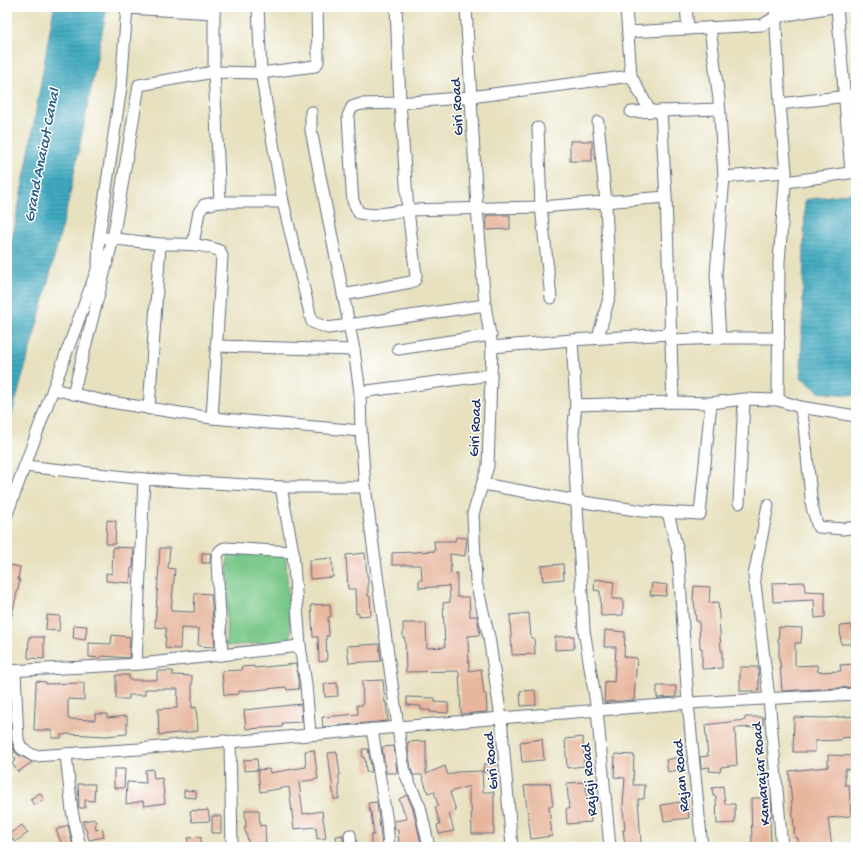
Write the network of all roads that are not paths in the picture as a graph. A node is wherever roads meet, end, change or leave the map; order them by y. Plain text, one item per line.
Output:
1 (127, 7) edge
2 (258, 7) edge
3 (317, 7) edge
4 (396, 7) edge
5 (466, 7) edge
6 (626, 7) edge
7 (686, 7) edge
8 (832, 7) edge
9 (837, 7) edge
10 (214, 10) edge
11 (776, 12) edge
12 (710, 28) junction
13 (688, 29) junction
14 (628, 32) junction
15 (214, 72) junction
16 (261, 73) junction
17 (631, 76) junction
18 (851, 96) edge
19 (470, 97) junction
20 (400, 103) junction
21 (780, 104) junction
22 (719, 109) junction
23 (656, 111) junction
24 (311, 112) dead end
25 (632, 112) dead end
26 (598, 122) dead end
27 (538, 128) dead end
28 (854, 172) edge
29 (724, 177) junction
30 (786, 177) junction
31 (666, 197) junction
32 (220, 202) junction
33 (283, 202) junction
34 (606, 203) junction
35 (541, 207) junction
36 (478, 208) junction
37 (408, 210) junction
38 (99, 237) junction
39 (113, 239) junction
40 (160, 244) junction
41 (194, 244) junction
42 (343, 296) junction
43 (551, 298) dead end
44 (485, 305) junction
45 (349, 325) junction
46 (491, 335) junction
47 (670, 337) junction
48 (598, 338) junction
49 (720, 338) junction
50 (779, 338) junction
51 (572, 340) junction
52 (216, 346) junction
53 (492, 348) junction
54 (398, 349) dead end
55 (354, 350) junction
56 (492, 376) junction
57 (53, 389) junction
58 (360, 392) junction
59 (73, 394) junction
60 (744, 399) junction
61 (778, 400) junction
62 (673, 402) junction
63 (711, 403) junction
64 (576, 405) junction
65 (800, 407) junction
66 (149, 409) junction
67 (856, 416) edge
68 (212, 418) junction
69 (361, 431) junction
70 (25, 466) junction
71 (144, 479) junction
72 (483, 484) junction
73 (281, 487) junction
74 (365, 487) junction
75 (576, 501) junction
76 (739, 503) dead end
77 (768, 505) dead end
78 (668, 512) junction
79 (7, 514) edge
80 (856, 527) edge
81 (293, 552) junction
82 (300, 646) junction
83 (222, 655) junction
84 (136, 664) junction
85 (11, 671) edge
86 (856, 694) edge
87 (769, 698) junction
88 (688, 703) junction
89 (597, 710) junction
90 (501, 718) junction
91 (398, 727) junction
92 (372, 729) junction
93 (310, 734) junction
94 (230, 742) junction
95 (66, 754) junction
96 (350, 835) dead end
97 (80, 847) edge
98 (232, 847) edge
99 (351, 847) edge
100 (389, 847) edge
101 (429, 847) edge
102 (512, 847) edge
103 (610, 847) edge
104 (702, 847) edge
105 (782, 847) edge

1 - 10 street
1 - 38 street
2 - 16 street
3 - 16 street
4 - 20 street
5 - 19 street, Giri Road
6 - 14 street
7 - 13 street
8 - 11 street
9 - 18 street
10 - 15 street
11 - 12 street
11 - 21 street
12 - 13 street
12 - 22 street
13 - 14 street
14 - 17 street
15 - 16 street
15 - 32 street
15 - 39 street
16 - 33 street
17 - 19 street
17 - 23 street
18 - 21 street
18 - 28 street
19 - 20 street
19 - 36 street, Giri Road
20 - 37 street
20 - 37 street
21 - 30 street
22 - 23 street
22 - 29 street
23 - 25 street
23 - 31 street
24 - 42 street
26 - 34 street
27 - 35 street
28 - 30 street
29 - 30 street
29 - 49 street
30 - 50 street
31 - 34 street
31 - 47 street
32 - 33 street
32 - 41 street
33 - 45 street
34 - 35 street
34 - 48 street
35 - 36 street
35 - 43 street
36 - 37 street
36 - 44 street, Giri Road
37 - 42 street
38 - 39 street
38 - 57 street
39 - 40 street
39 - 59 street
40 - 41 street
40 - 66 street
41 - 52 street
42 - 45 street
44 - 45 street
44 - 46 street, Giri Road
45 - 55 street
46 - 53 street, Giri Road
46 - 54 street
47 - 48 street
47 - 49 street
47 - 62 street
48 - 51 street
49 - 50 street
50 - 61 street
51 - 53 street
51 - 64 street, Rajaji Road
52 - 55 street
52 - 68 street
53 - 56 street, Giri Road
55 - 58 street
56 - 58 street
56 - 72 street, Giri Road
57 - 59 street
57 - 70 street
58 - 69 street
59 - 66 street
60 - 61 street
60 - 63 street
60 - 76 street
61 - 65 street
62 - 63 street
62 - 64 street
63 - 78 street
64 - 75 street, Rajaji Road
65 - 67 street
65 - 80 street
66 - 68 street
68 - 69 street
69 - 74 street
70 - 71 street
70 - 79 street
71 - 73 street
71 - 84 street
72 - 75 street
72 - 90 street, Giri Road
73 - 74 street
73 - 81 street
74 - 91 street
75 - 78 street
75 - 89 street, Rajaji Road
77 - 87 street, Kamarajar Road
78 - 88 street, Rajan Road
81 - 82 street
81 - 83 street
82 - 83 street
82 - 93 street
83 - 84 street
84 - 85 street
85 - 95 street
86 - 87 street
87 - 88 street
87 - 105 street, Kamarajar Road
88 - 89 street
88 - 104 street, Rajan Road
89 - 90 street
89 - 103 street, Rajaji Road
90 - 91 street
90 - 102 street, Giri Road
91 - 92 street
91 - 101 street
92 - 93 street
92 - 100 street
93 - 94 street
94 - 95 street
94 - 98 street
95 - 97 street
96 - 99 street

